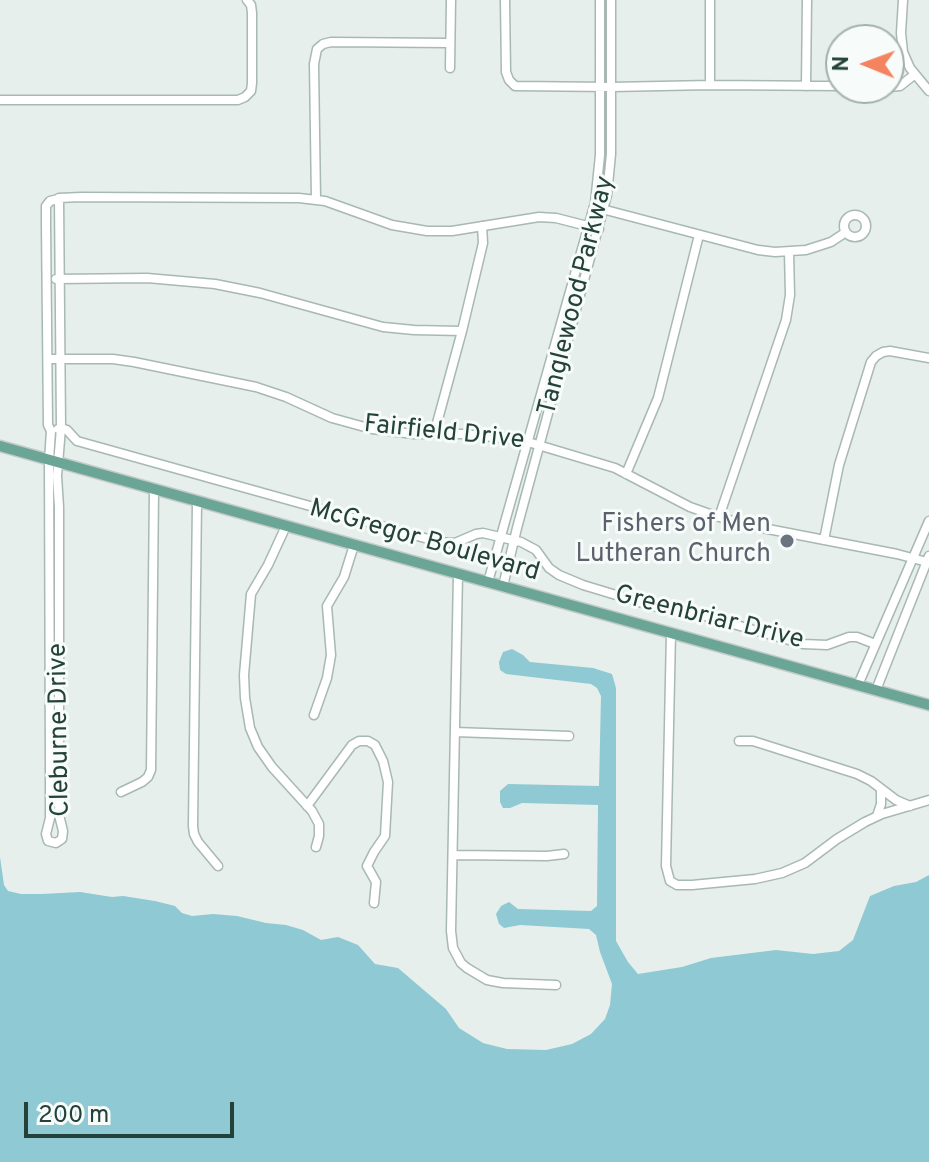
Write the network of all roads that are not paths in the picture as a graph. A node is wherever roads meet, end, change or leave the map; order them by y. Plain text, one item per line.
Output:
1 (247, 0) edge
2 (451, 0) edge
3 (505, 0) edge
4 (600, 0) edge
5 (611, 0) edge
6 (710, 0) edge
7 (807, 0) edge
8 (903, 0) edge
9 (450, 43) junction
10 (450, 68) dead end
11 (914, 75) junction
12 (905, 82) edge
13 (710, 85) junction
14 (806, 86) junction
15 (825, 86) edge
16 (600, 87) junction
17 (611, 87) junction
18 (929, 91) edge
19 (0, 100) edge
20 (59, 198) junction
21 (316, 200) junction
22 (594, 207) junction
23 (604, 209) junction
24 (482, 226) junction
25 (589, 226) junction
26 (599, 229) junction
27 (846, 232) dead end
28 (699, 235) junction
29 (789, 252) junction
30 (47, 279) junction
31 (60, 279) junction
32 (462, 331) junction
33 (929, 358) edge
34 (48, 359) junction
35 (61, 359) junction
36 (56, 429) junction
37 (434, 434) junction
38 (528, 442) junction
39 (0, 446) edge
40 (540, 446) junction
41 (54, 461) junction
42 (626, 474) junction
43 (154, 490) junction
44 (197, 502) junction
45 (719, 517) junction
46 (929, 521) edge
47 (286, 526) junction
48 (926, 536) edge
49 (502, 537) junction
50 (514, 540) junction
51 (824, 540) junction
52 (354, 545) junction
53 (913, 558) junction
54 (928, 559) edge
55 (458, 574) junction
56 (488, 582) junction
57 (503, 586) junction
58 (671, 633) junction
59 (875, 644) junction
60 (54, 659) junction
61 (858, 685) junction
62 (876, 690) junction
63 (929, 705) edge
64 (314, 715) dead end
65 (455, 732) junction
66 (569, 736) dead end
67 (739, 741) dead end
68 (881, 789) junction
69 (121, 792) dead end
70 (929, 800) edge
71 (307, 806) junction
72 (910, 806) junction
73 (877, 816) junction
74 (316, 847) dead end
75 (564, 854) dead end
76 (453, 855) junction
77 (218, 866) dead end
78 (374, 903) dead end
79 (556, 985) dead end

1 - 19 street
2 - 9 street
3 - 16 street
4 - 16 street, Tanglewood Parkway
5 - 17 street, Tanglewood Parkway
6 - 13 street
7 - 14 street
8 - 11 street
9 - 10 street
9 - 21 street
11 - 12 street
11 - 18 street
13 - 14 street
13 - 17 street
14 - 15 street
16 - 17 street
16 - 22 street, Tanglewood Parkway
17 - 23 street, Tanglewood Parkway
20 - 21 street
20 - 30 street
20 - 31 street
21 - 24 street
22 - 23 street
22 - 25 street, Tanglewood Parkway
23 - 26 street, Tanglewood Parkway
23 - 28 street
24 - 25 street
24 - 32 street
25 - 26 street
25 - 38 street, Tanglewood Parkway
26 - 40 street, Tanglewood Parkway
27 - 29 street
28 - 29 street
28 - 42 street
29 - 45 street
30 - 31 street
30 - 34 street
31 - 32 street
31 - 35 street
32 - 37 street
33 - 51 street
34 - 35 street, Fairfield Drive
34 - 36 street
35 - 36 street
35 - 37 street, Fairfield Drive
36 - 41 street, Cleburne Drive
36 - 49 street, Greenbriar Drive
37 - 38 street, Fairfield Drive
38 - 40 street, Fairfield Drive
38 - 49 street, Tanglewood Parkway
39 - 41 main road, McGregor Boulevard
40 - 42 street, Fairfield Drive
40 - 50 street, Tanglewood Parkway
41 - 43 main road, McGregor Boulevard
41 - 60 street, Cleburne Drive
42 - 45 street, Fairfield Drive
43 - 44 main road, McGregor Boulevard
43 - 69 street
44 - 47 main road, McGregor Boulevard
44 - 77 street
45 - 51 street, Fairfield Drive
46 - 48 street
47 - 52 main road, McGregor Boulevard
47 - 71 street
48 - 53 street
49 - 50 street, Greenbriar Drive
49 - 56 street, Tanglewood Parkway
50 - 57 street, Tanglewood Parkway
50 - 59 street, Greenbriar Drive
51 - 53 street, Fairfield Drive
52 - 55 main road, McGregor Boulevard
52 - 64 street
53 - 54 street, Fairfield Drive
53 - 59 street
54 - 62 street
55 - 56 main road, McGregor Boulevard
55 - 65 street
56 - 57 main road, McGregor Boulevard
57 - 58 main road, McGregor Boulevard
58 - 61 main road, McGregor Boulevard
58 - 73 street
59 - 61 street
60 - 60 street, Cleburne Drive
61 - 62 main road, McGregor Boulevard
62 - 63 main road, McGregor Boulevard
65 - 66 street
65 - 76 street
67 - 68 street
68 - 72 street
68 - 73 street
70 - 72 street
71 - 74 street
71 - 78 street
72 - 73 street
75 - 76 street
76 - 79 street

